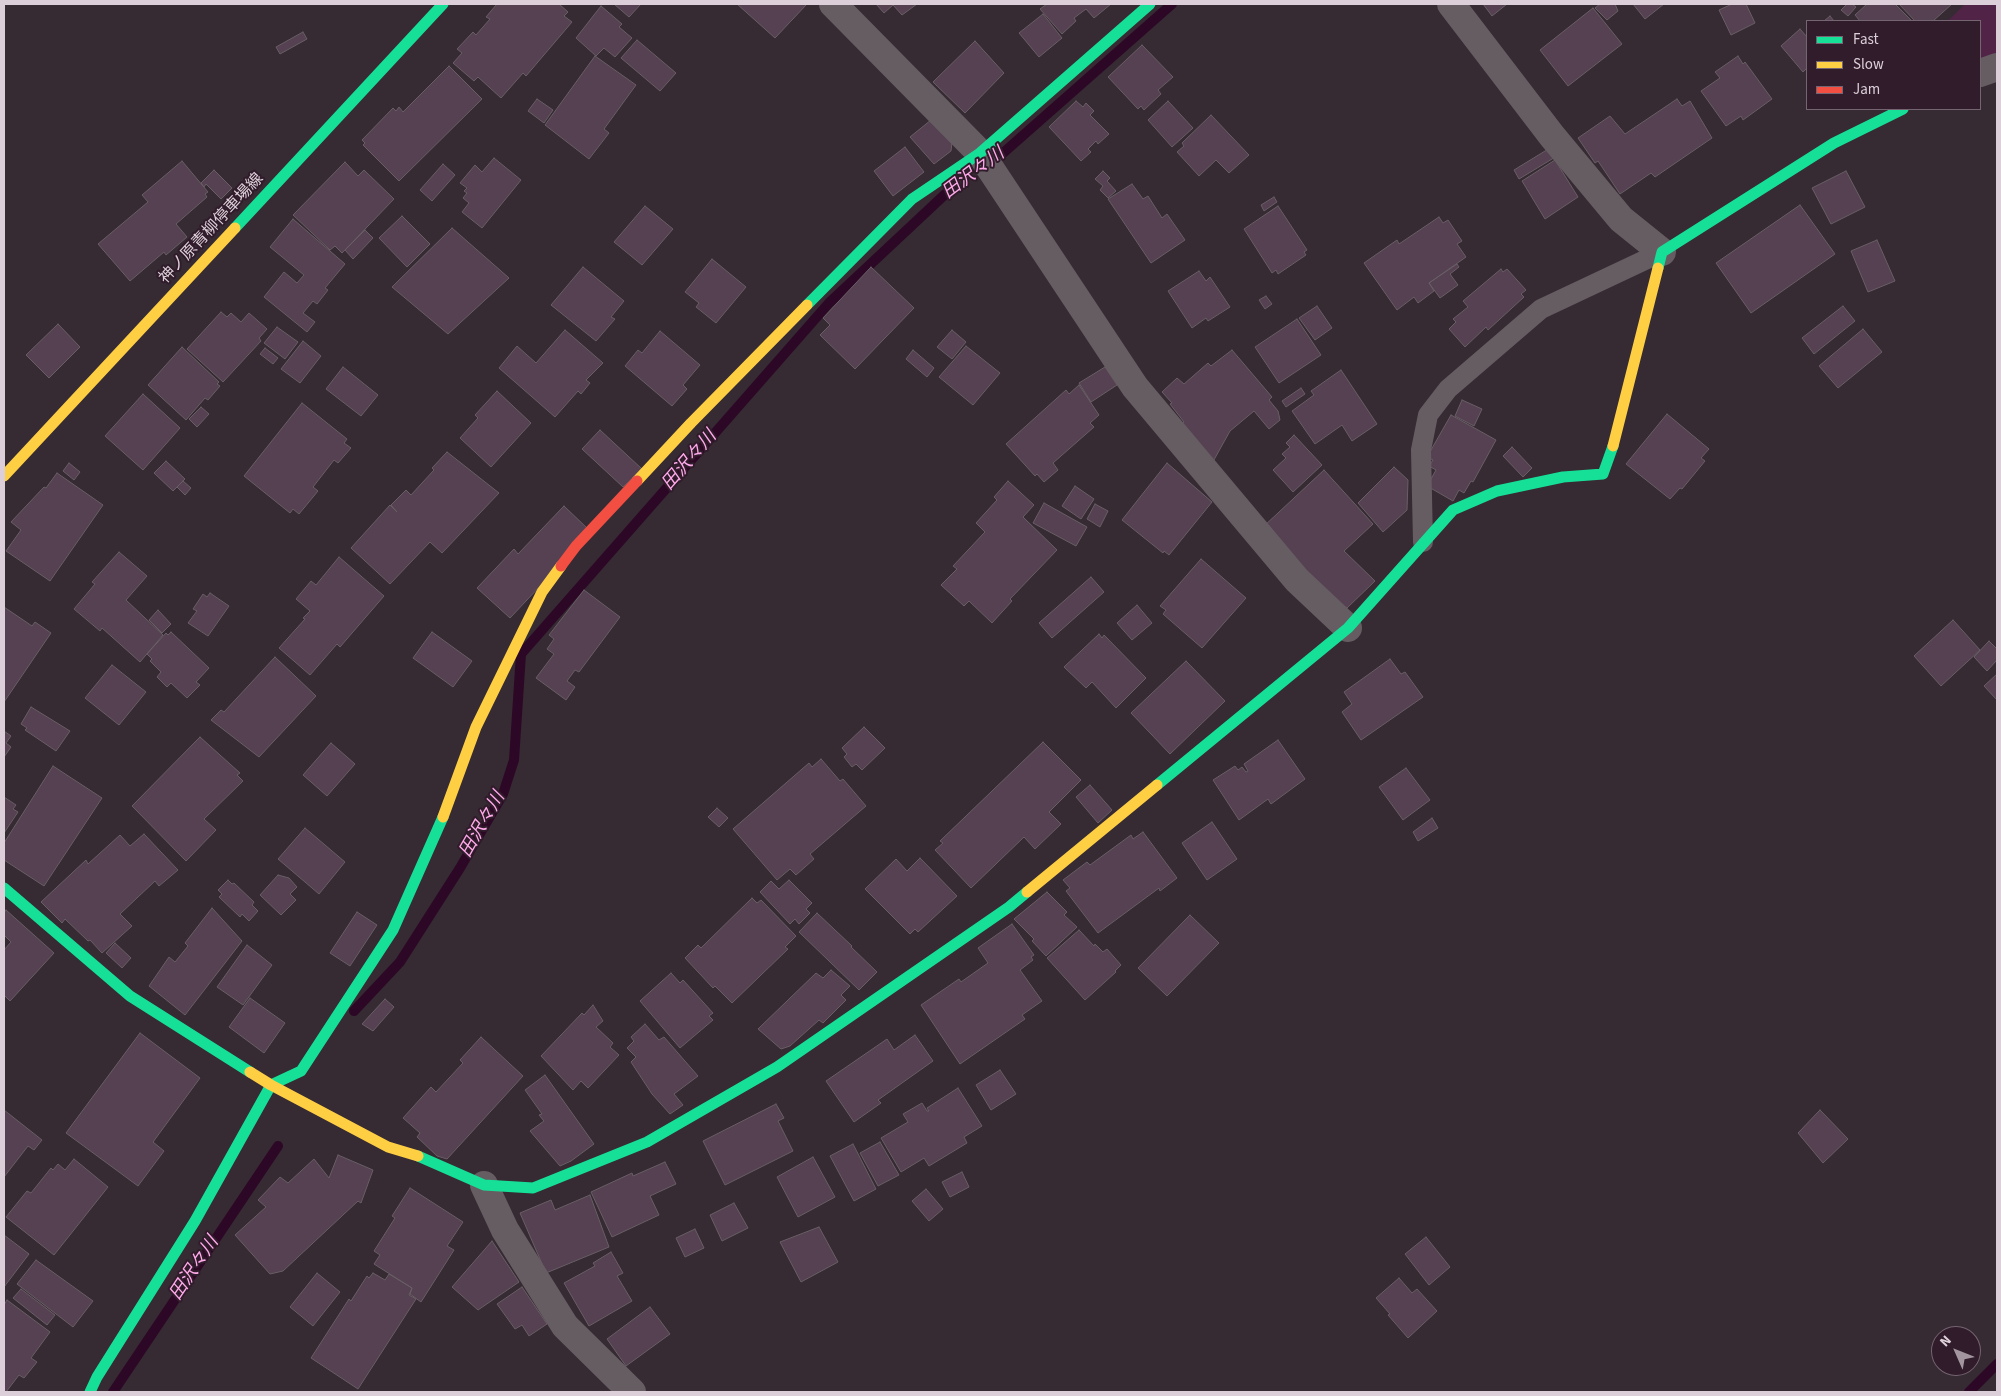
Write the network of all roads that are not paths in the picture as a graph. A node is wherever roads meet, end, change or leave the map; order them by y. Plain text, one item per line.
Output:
1 (443, 4) edge
2 (833, 4) edge
3 (1150, 4) edge
4 (1451, 4) edge
5 (1997, 67) edge
6 (1981, 73) edge
7 (1901, 110) edge
8 (981, 154) junction
9 (1662, 252) junction
10 (4, 476) edge
11 (1423, 542) junction
12 (1348, 628) junction
13 (4, 888) edge
14 (271, 1085) junction
15 (484, 1185) junction
16 (90, 1392) edge
17 (632, 1392) edge

1 - 10 street, 神ノ原青柳停車場線
2 - 8 street
3 - 8 street
4 - 9 street
5 - 6 street
7 - 9 street
8 - 12 street
8 - 14 street
9 - 11 lane
9 - 11 street
11 - 12 street
12 - 15 street
13 - 14 street
14 - 15 street
14 - 16 street
15 - 17 street

